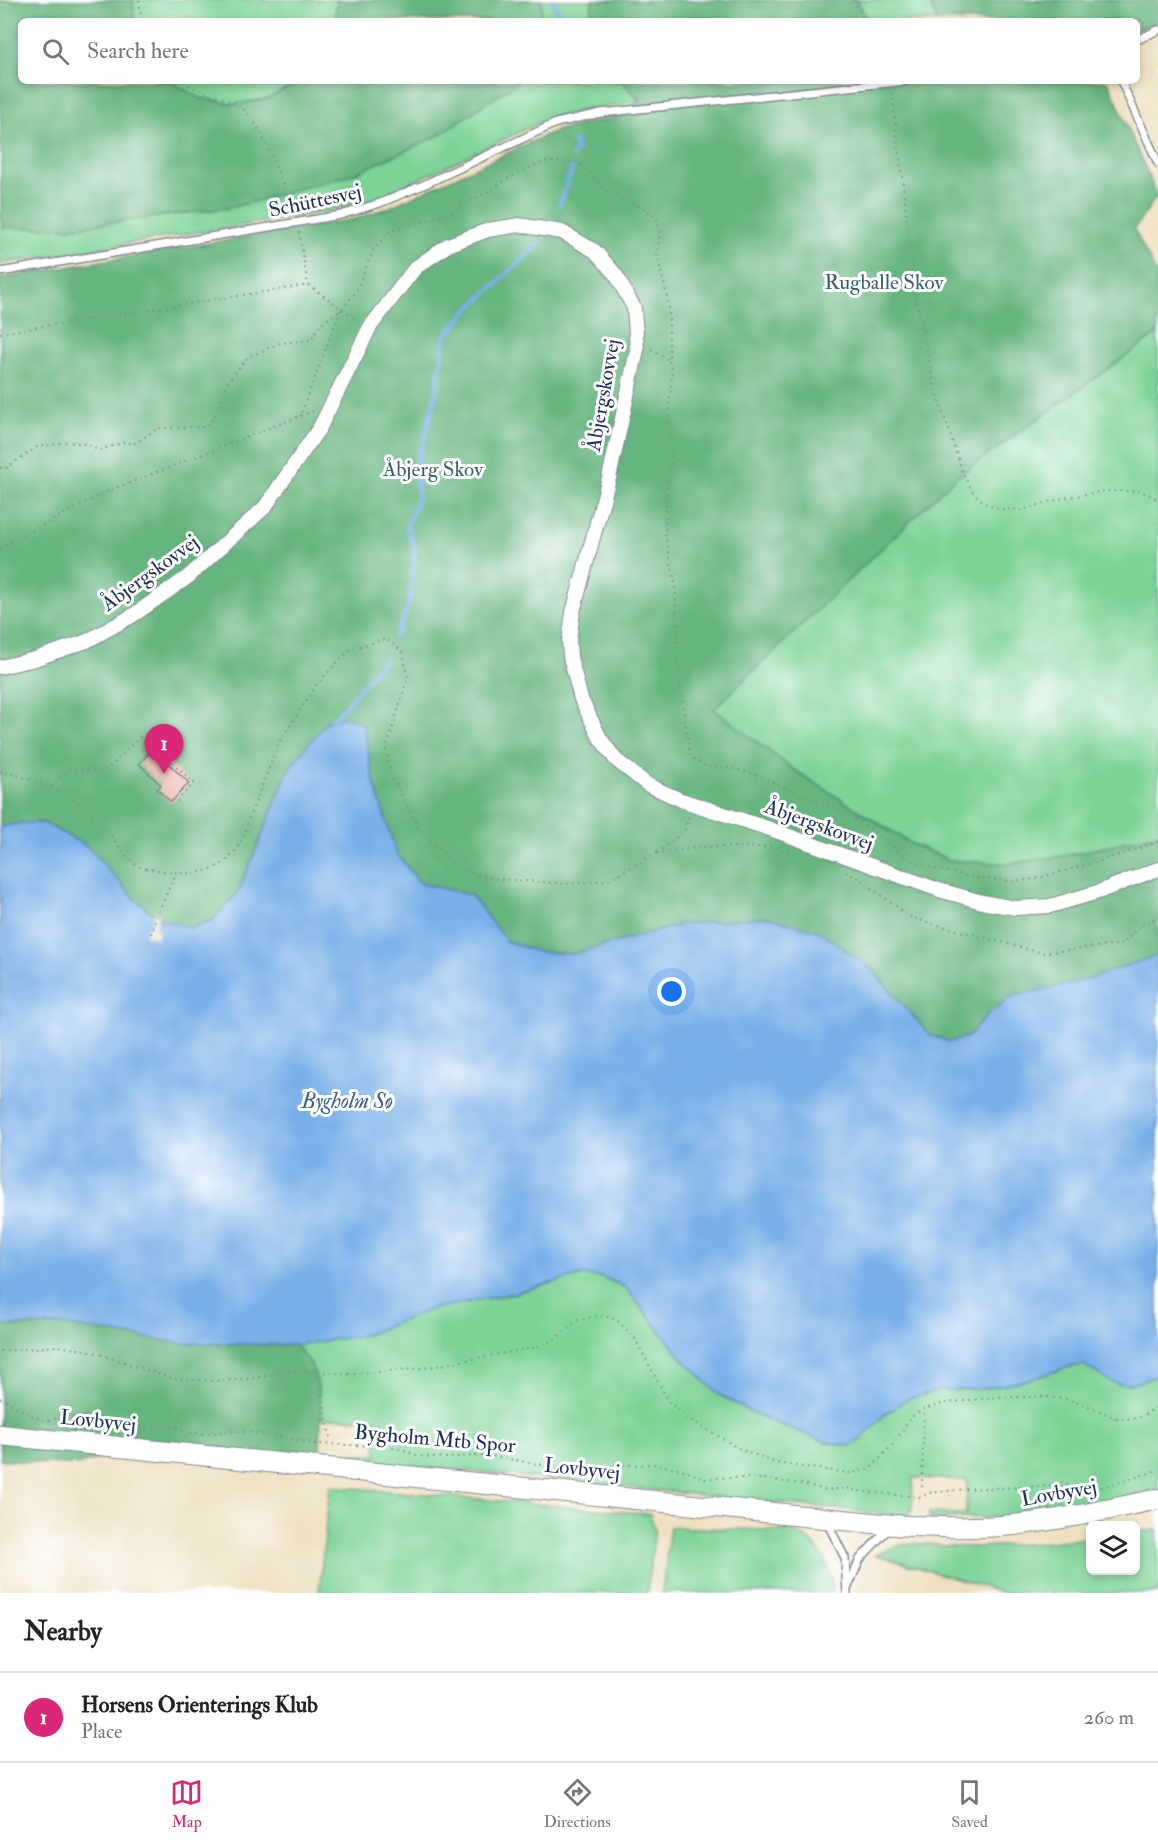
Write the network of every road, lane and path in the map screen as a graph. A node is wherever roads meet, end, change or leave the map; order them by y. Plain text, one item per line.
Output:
1 (139, 0) edge
2 (853, 0) edge
3 (142, 18) edge
4 (862, 18) edge
5 (1158, 30) edge
6 (1140, 39) edge
7 (188, 84) edge
8 (881, 84) edge
9 (891, 84) edge
10 (1122, 84) edge
11 (1158, 163) edge
12 (297, 223) junction
13 (0, 272) edge
14 (308, 285) junction
15 (341, 310) junction
16 (370, 327) junction
17 (0, 333) edge
18 (636, 342) junction
19 (669, 360) dead end
20 (332, 402) junction
21 (300, 417) junction
22 (1158, 499) edge
23 (0, 548) edge
24 (0, 667) edge
25 (0, 772) edge
26 (51, 786) junction
27 (177, 801) dead end
28 (693, 804) junction
29 (657, 854) junction
30 (795, 854) dead end
31 (837, 868) dead end
32 (1158, 869) edge
33 (176, 873) junction
34 (1158, 916) edge
35 (152, 934) dead end
36 (0, 1351) edge
37 (317, 1371) junction
38 (0, 1398) edge
39 (1158, 1406) edge
40 (924, 1409) junction
41 (0, 1436) edge
42 (330, 1437) dead end
43 (1158, 1469) edge
44 (922, 1487) dead end
45 (1158, 1498) edge
46 (825, 1518) junction
47 (892, 1525) junction
48 (847, 1591) edge

1 - 3 path
2 - 4 path
5 - 6 lane
7 - 12 path
8 - 12 lane, Schüttesvej
9 - 22 path
10 - 11 lane
12 - 13 lane, Schüttesvej
12 - 14 path
14 - 15 path
14 - 17 path
15 - 16 path
15 - 21 path
16 - 18 street, Åbjergskovvej
16 - 20 street, Åbjergskovvej
18 - 19 path
18 - 28 street, Åbjergskovvej
20 - 21 path
20 - 24 street, Åbjergskovvej
21 - 23 path
25 - 26 path
26 - 27 path
26 - 33 path
28 - 29 path
28 - 32 street, Åbjergskovvej
29 - 30 path
29 - 33 path
31 - 34 path
33 - 35 path
36 - 37 path
37 - 40 path
37 - 42 path
38 - 43 path, Bygholm Mtb Spor
39 - 40 path
40 - 44 path
41 - 46 street, Lovbyvej
45 - 47 street, Lovbyvej
46 - 47 street, Lovbyvej
46 - 48 lane
47 - 48 lane

